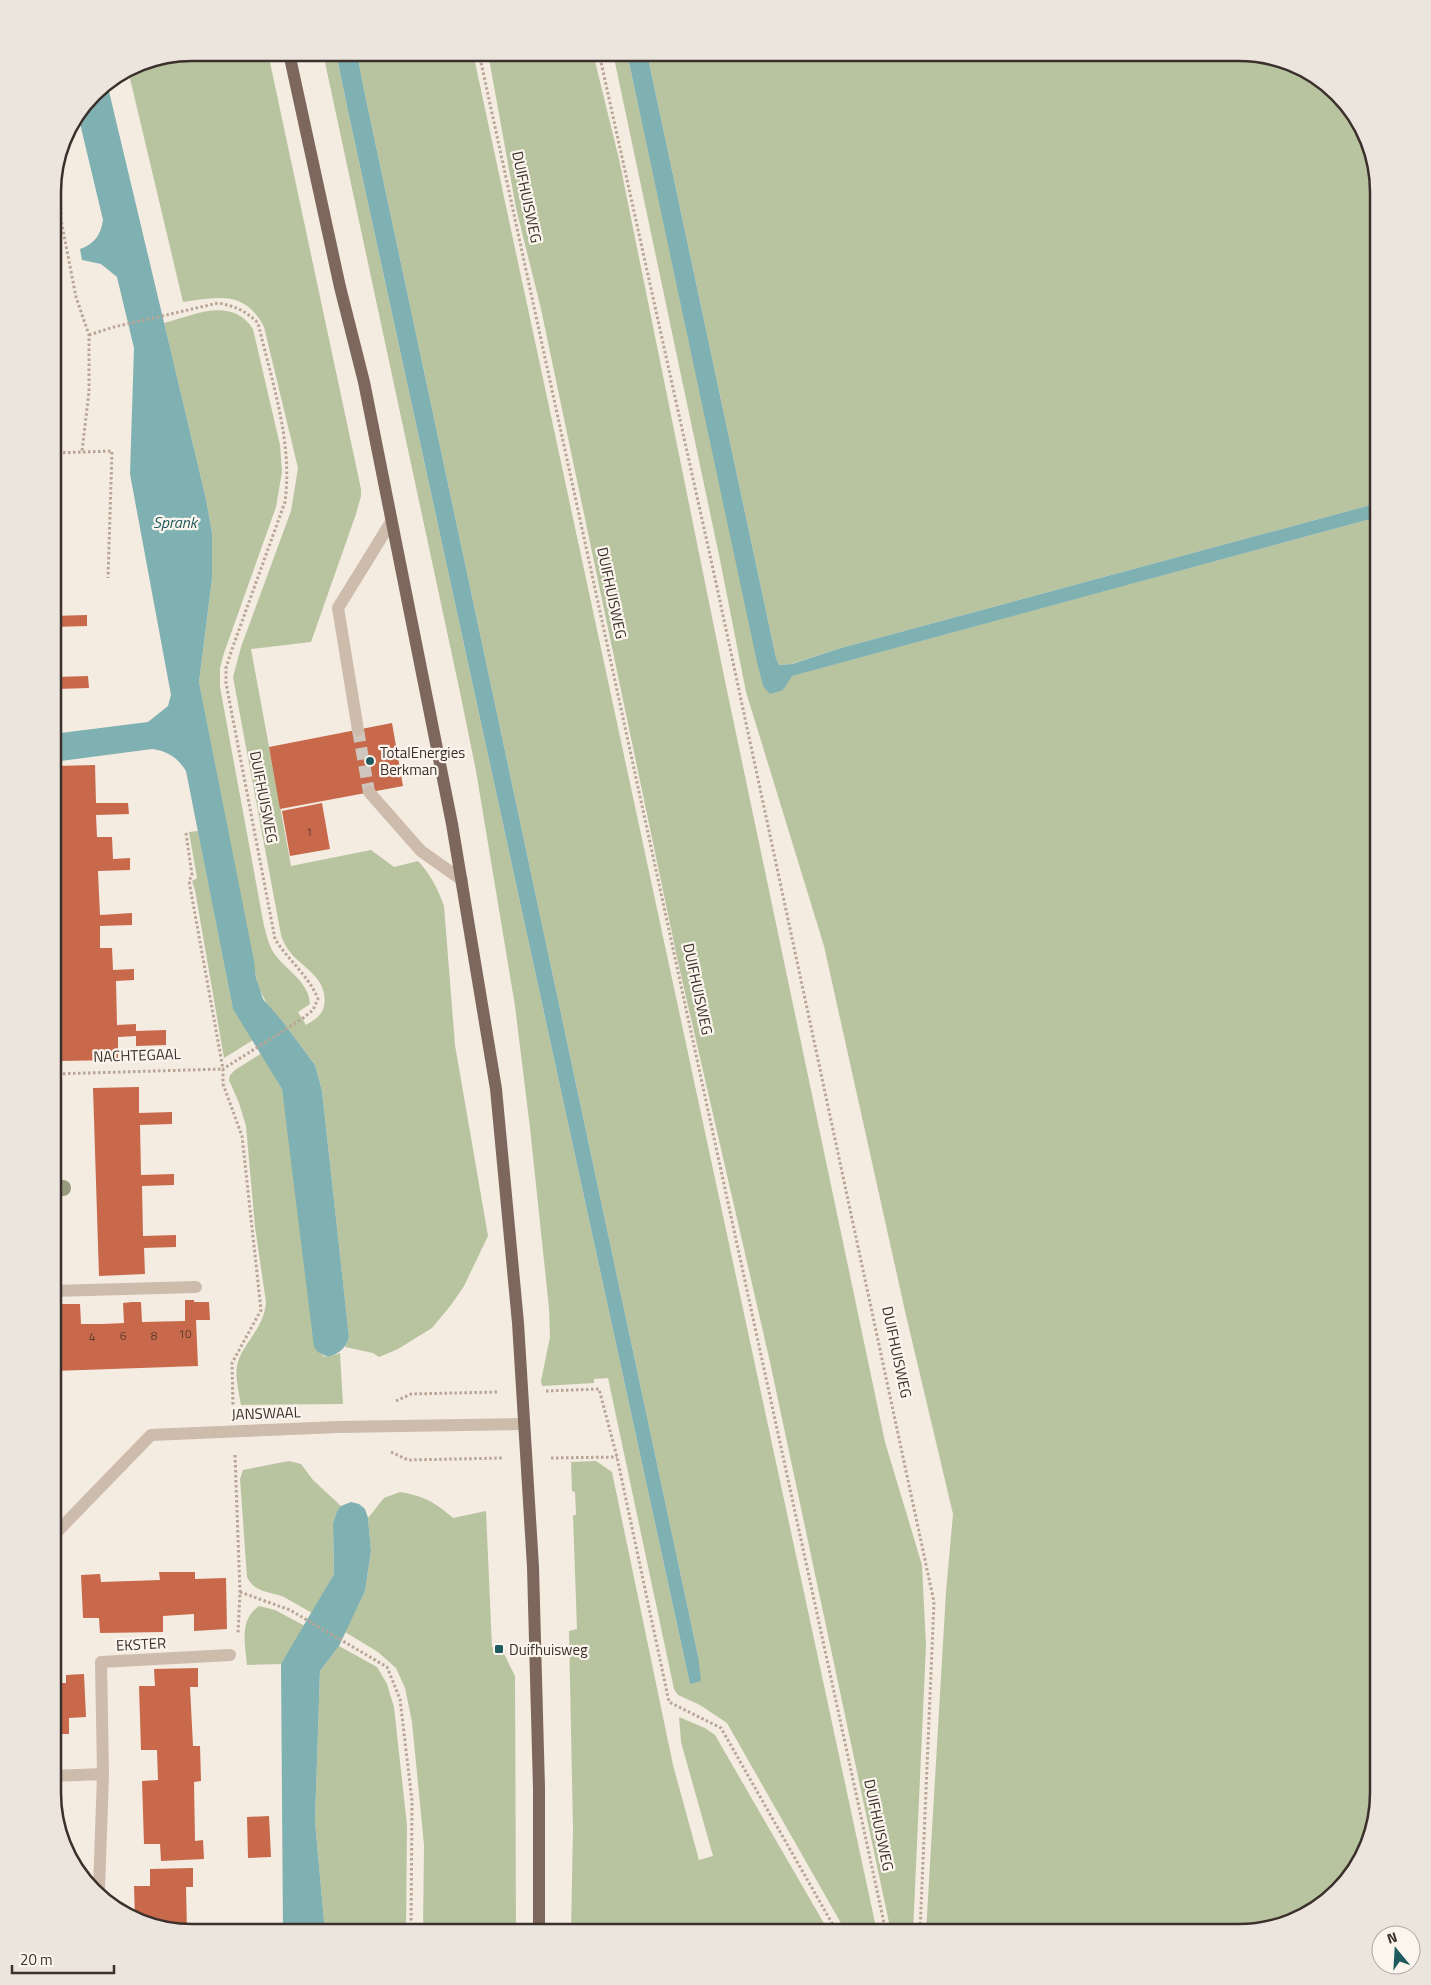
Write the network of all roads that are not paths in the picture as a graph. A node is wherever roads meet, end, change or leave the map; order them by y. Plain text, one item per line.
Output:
1 (292, 62) edge
2 (391, 522) junction
3 (358, 730) tunnel mouth
4 (369, 792) tunnel mouth
5 (462, 880) junction
6 (196, 1287) dead end
7 (61, 1291) edge
8 (524, 1424) junction
9 (61, 1527) edge
10 (230, 1654) road end
11 (103, 1774) junction
12 (61, 1776) edge
13 (98, 1883) edge
14 (539, 1923) edge

1 - 2 main road
2 - 3 street
2 - 5 main road
4 - 5 street
5 - 8 main road
6 - 7 street
8 - 9 street, JANSWAAL
8 - 14 main road
10 - 11 street, EKSTER
11 - 12 street
11 - 13 street, EKSTER

